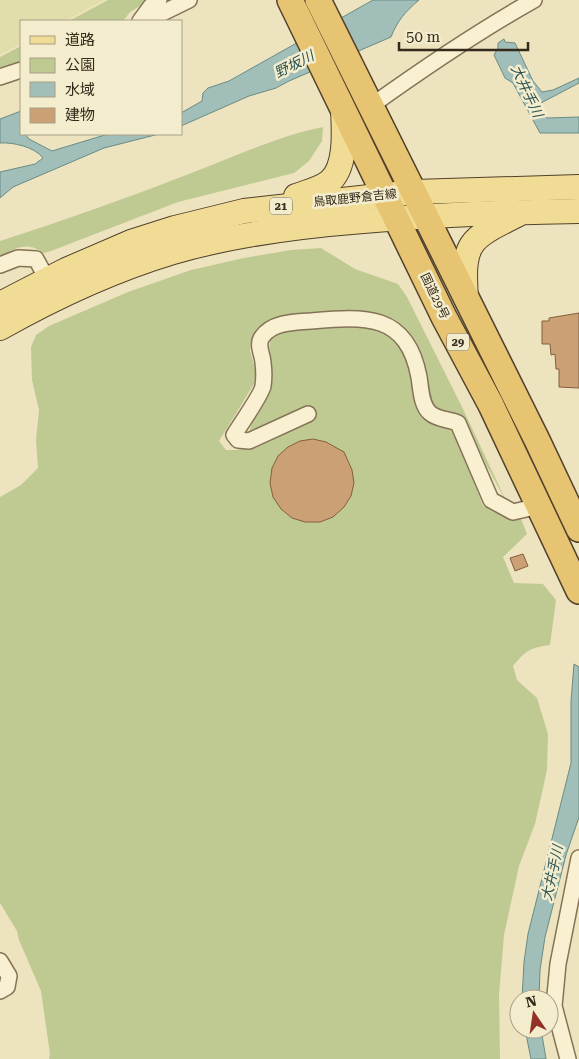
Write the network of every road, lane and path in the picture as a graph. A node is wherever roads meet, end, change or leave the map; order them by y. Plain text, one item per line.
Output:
1 (159, 0) edge
2 (188, 0) edge
3 (290, 0) edge
4 (318, 0) edge
5 (534, 0) edge
6 (141, 20) edge
7 (148, 20) edge
8 (20, 70) edge
9 (0, 77) edge
10 (367, 98) junction
11 (341, 106) junction
12 (579, 187) edge
13 (414, 192) junction
14 (384, 195) junction
15 (267, 207) junction
16 (579, 210) edge
17 (523, 212) junction
18 (425, 216) junction
19 (396, 218) junction
20 (0, 265) edge
21 (47, 279) junction
22 (466, 298) junction
23 (0, 304) edge
24 (0, 328) edge
25 (308, 414) dead end
26 (539, 506) junction
27 (579, 529) edge
28 (577, 587) edge
29 (579, 858) edge
30 (0, 961) edge
31 (0, 991) edge
32 (568, 1059) edge

1 - 6 street
2 - 7 street
3 - 11 highway, 国道29号 / 29
4 - 10 highway, 29
5 - 10 street
8 - 9 street
10 - 13 highway, 29
11 - 14 highway, 国道29号 / 29
11 - 15 main road
12 - 13 main road, 鳥取鹿野倉吉線 / 21
13 - 14 main road, 鳥取鹿野倉吉線 / 21
13 - 18 highway, 29
14 - 15 main road, 鳥取鹿野倉吉線 / 21
14 - 19 highway, 国道29号 / 29
15 - 21 main road, 鳥取鹿野倉吉線 / 21
16 - 17 main road, 鳥取鹿野倉吉線 / 21
17 - 18 main road, 鳥取鹿野倉吉線 / 21
17 - 22 main road
18 - 19 main road, 鳥取鹿野倉吉線 / 21
18 - 22 highway, 29
19 - 24 main road, 鳥取鹿野倉吉線 / 21
19 - 26 highway, 国道29号 / 29
20 - 21 street
21 - 23 main road, 鳥取鹿野倉吉線 / 21
22 - 27 highway, 29
25 - 26 street
26 - 28 highway, 国道29号 / 29
29 - 32 street
30 - 31 street

